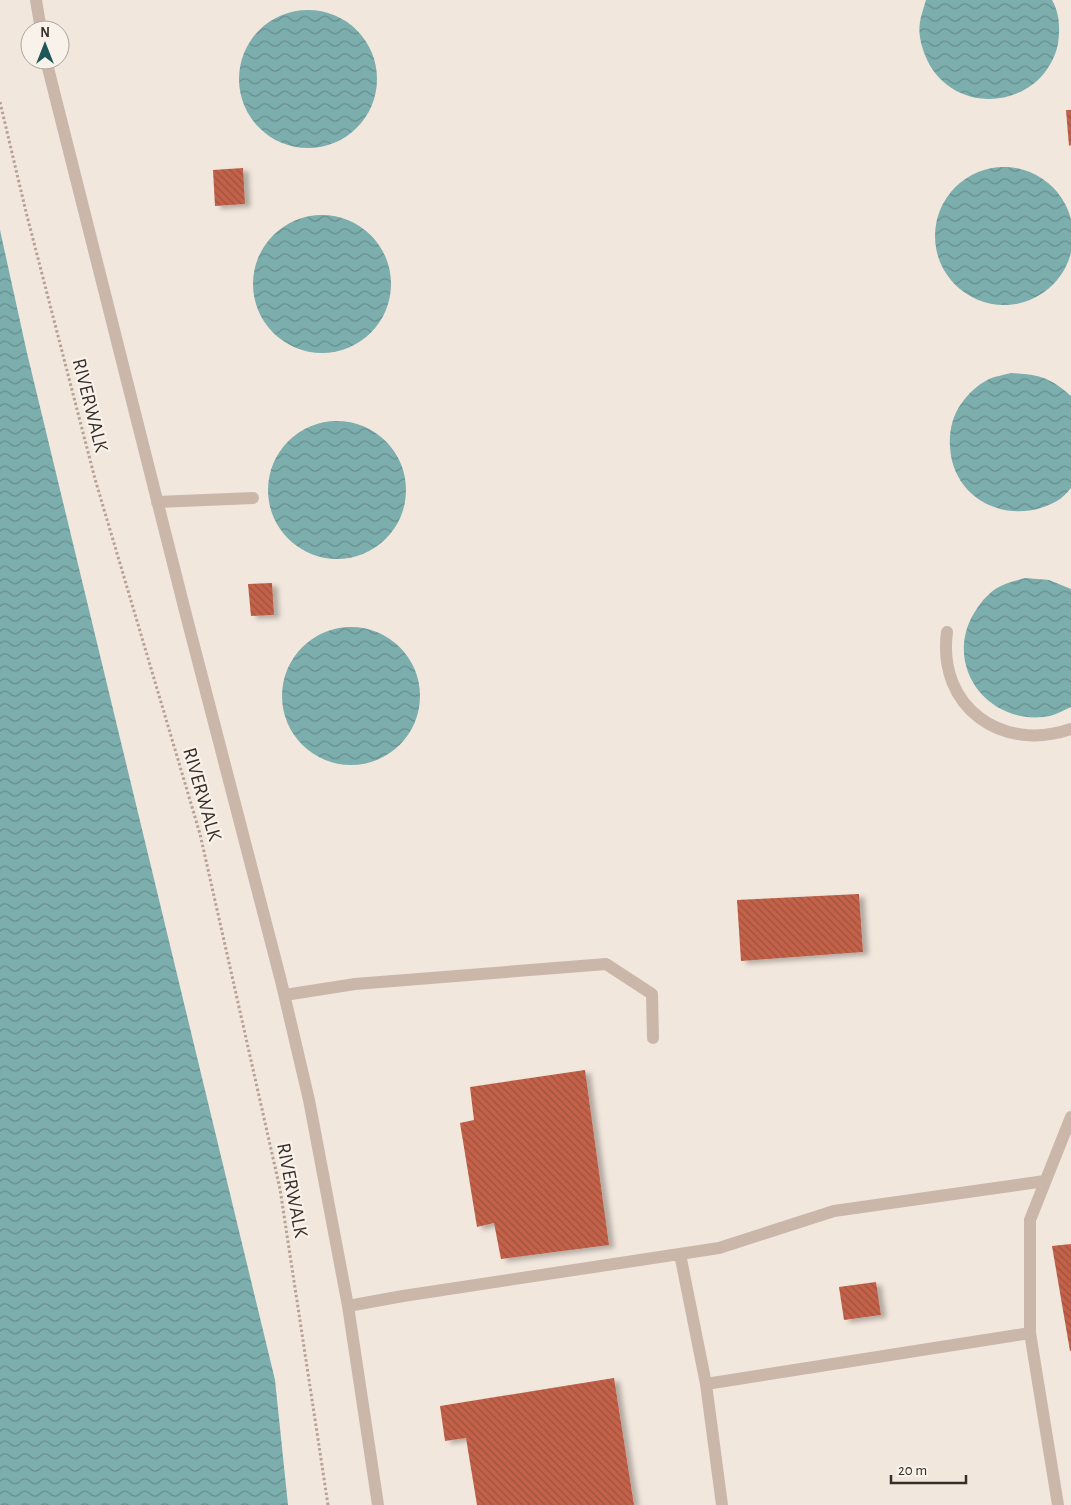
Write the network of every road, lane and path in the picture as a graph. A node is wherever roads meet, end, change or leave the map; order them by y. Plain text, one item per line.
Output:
1 (36, 0) edge
2 (39, 20) edge
3 (49, 70) edge
4 (0, 102) edge
5 (253, 498) dead end
6 (157, 502) junction
7 (947, 632) dead end
8 (1071, 729) edge
9 (285, 995) junction
10 (653, 1038) dead end
11 (1071, 1117) edge
12 (1045, 1181) junction
13 (680, 1254) junction
14 (348, 1306) junction
15 (1030, 1333) junction
16 (706, 1384) junction
17 (328, 1505) edge
18 (378, 1505) edge
19 (722, 1505) edge
20 (1058, 1505) edge

1 - 2 lane
3 - 6 lane
4 - 17 path, RIVERWALK
5 - 6 lane
6 - 9 lane
7 - 8 lane
9 - 10 lane
9 - 14 lane
11 - 12 lane
12 - 13 lane
12 - 15 lane
13 - 14 lane
13 - 16 lane
14 - 18 lane
15 - 16 lane
15 - 20 lane
16 - 19 lane

